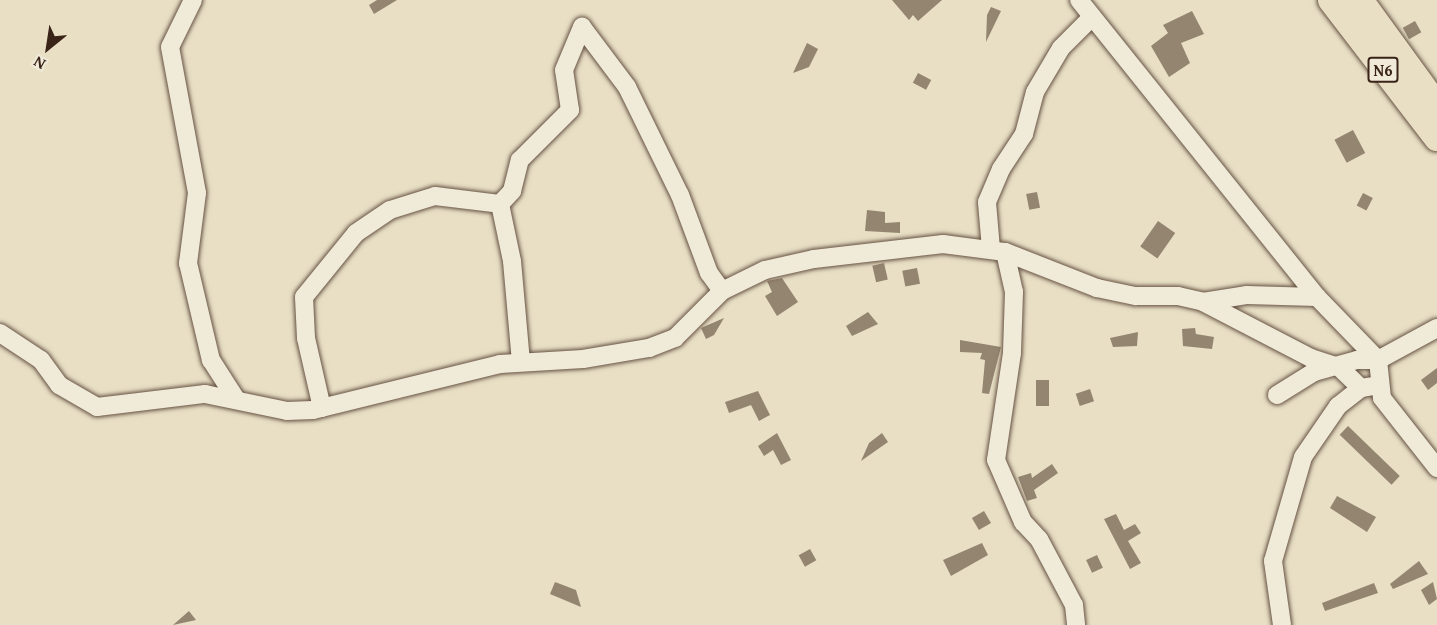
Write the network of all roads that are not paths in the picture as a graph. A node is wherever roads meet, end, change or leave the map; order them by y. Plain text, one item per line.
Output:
1 (193, 0) edge
2 (1078, 0) edge
3 (1331, 0) edge
4 (1360, 0) edge
5 (1092, 17) junction
6 (1437, 106) edge
7 (1437, 138) edge
8 (500, 204) junction
9 (998, 250) junction
10 (722, 291) junction
11 (1317, 297) junction
12 (1203, 302) junction
13 (1437, 328) edge
14 (0, 333) edge
15 (1378, 360) junction
16 (521, 362) junction
17 (1338, 367) junction
18 (1370, 386) junction
19 (1277, 395) dead end
20 (236, 399) junction
21 (322, 408) junction
22 (1437, 468) edge
23 (1076, 625) edge
24 (1282, 625) edge

1 - 20 street
2 - 5 street
3 - 7 highway, N6
4 - 6 highway, N6
5 - 9 street
5 - 11 street
8 - 10 street
8 - 16 street
8 - 21 street
9 - 10 street
9 - 12 street
9 - 23 street
10 - 16 street
11 - 12 street
11 - 15 street
12 - 17 street
13 - 15 street
14 - 20 street
15 - 17 street
15 - 18 street
16 - 21 street
17 - 18 street
17 - 19 street
18 - 22 street
18 - 24 street
20 - 21 street

